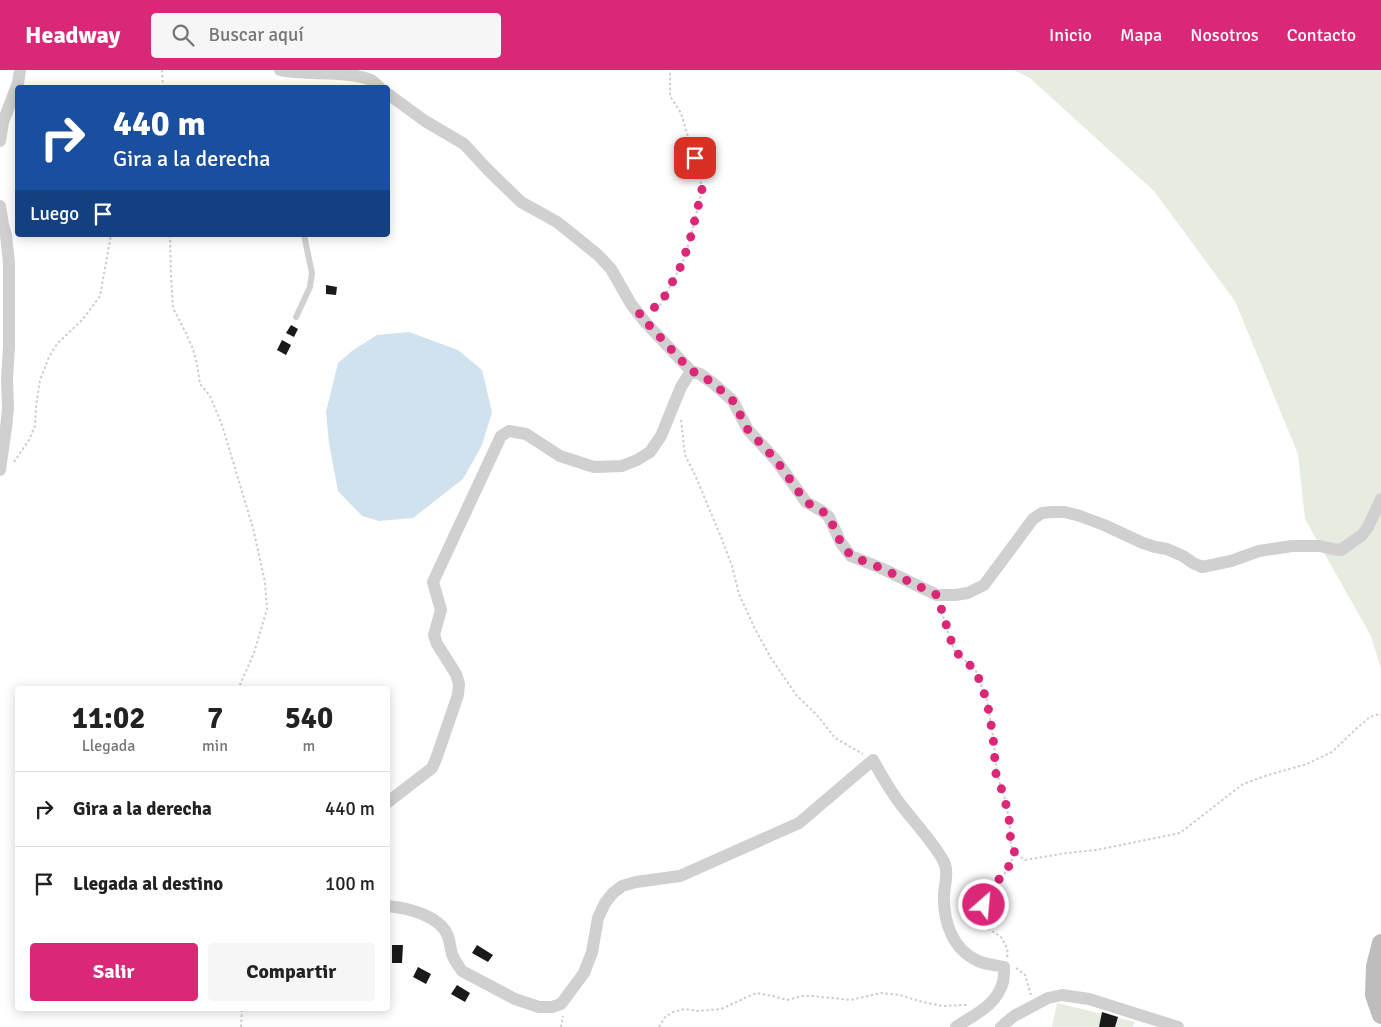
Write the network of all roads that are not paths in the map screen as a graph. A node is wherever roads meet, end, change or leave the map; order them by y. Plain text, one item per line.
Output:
1 (20, 70) edge
2 (280, 70) edge
3 (17, 85) edge
4 (377, 85) edge
5 (15, 91) edge
6 (390, 95) edge
7 (0, 141) edge
8 (0, 206) edge
9 (304, 237) edge
10 (296, 317) dead end
11 (691, 371) junction
12 (5, 468) edge
13 (1381, 499) edge
14 (390, 800) edge
15 (390, 906) edge
16 (1381, 943) edge
17 (1381, 1015) edge
18 (956, 1027) edge
19 (1001, 1027) edge
20 (1178, 1027) edge

1 - 3 street
2 - 4 street
5 - 7 street
6 - 11 street
8 - 12 street
9 - 10 lane
11 - 13 street
11 - 14 street
15 - 18 street
16 - 17 street
19 - 20 street

